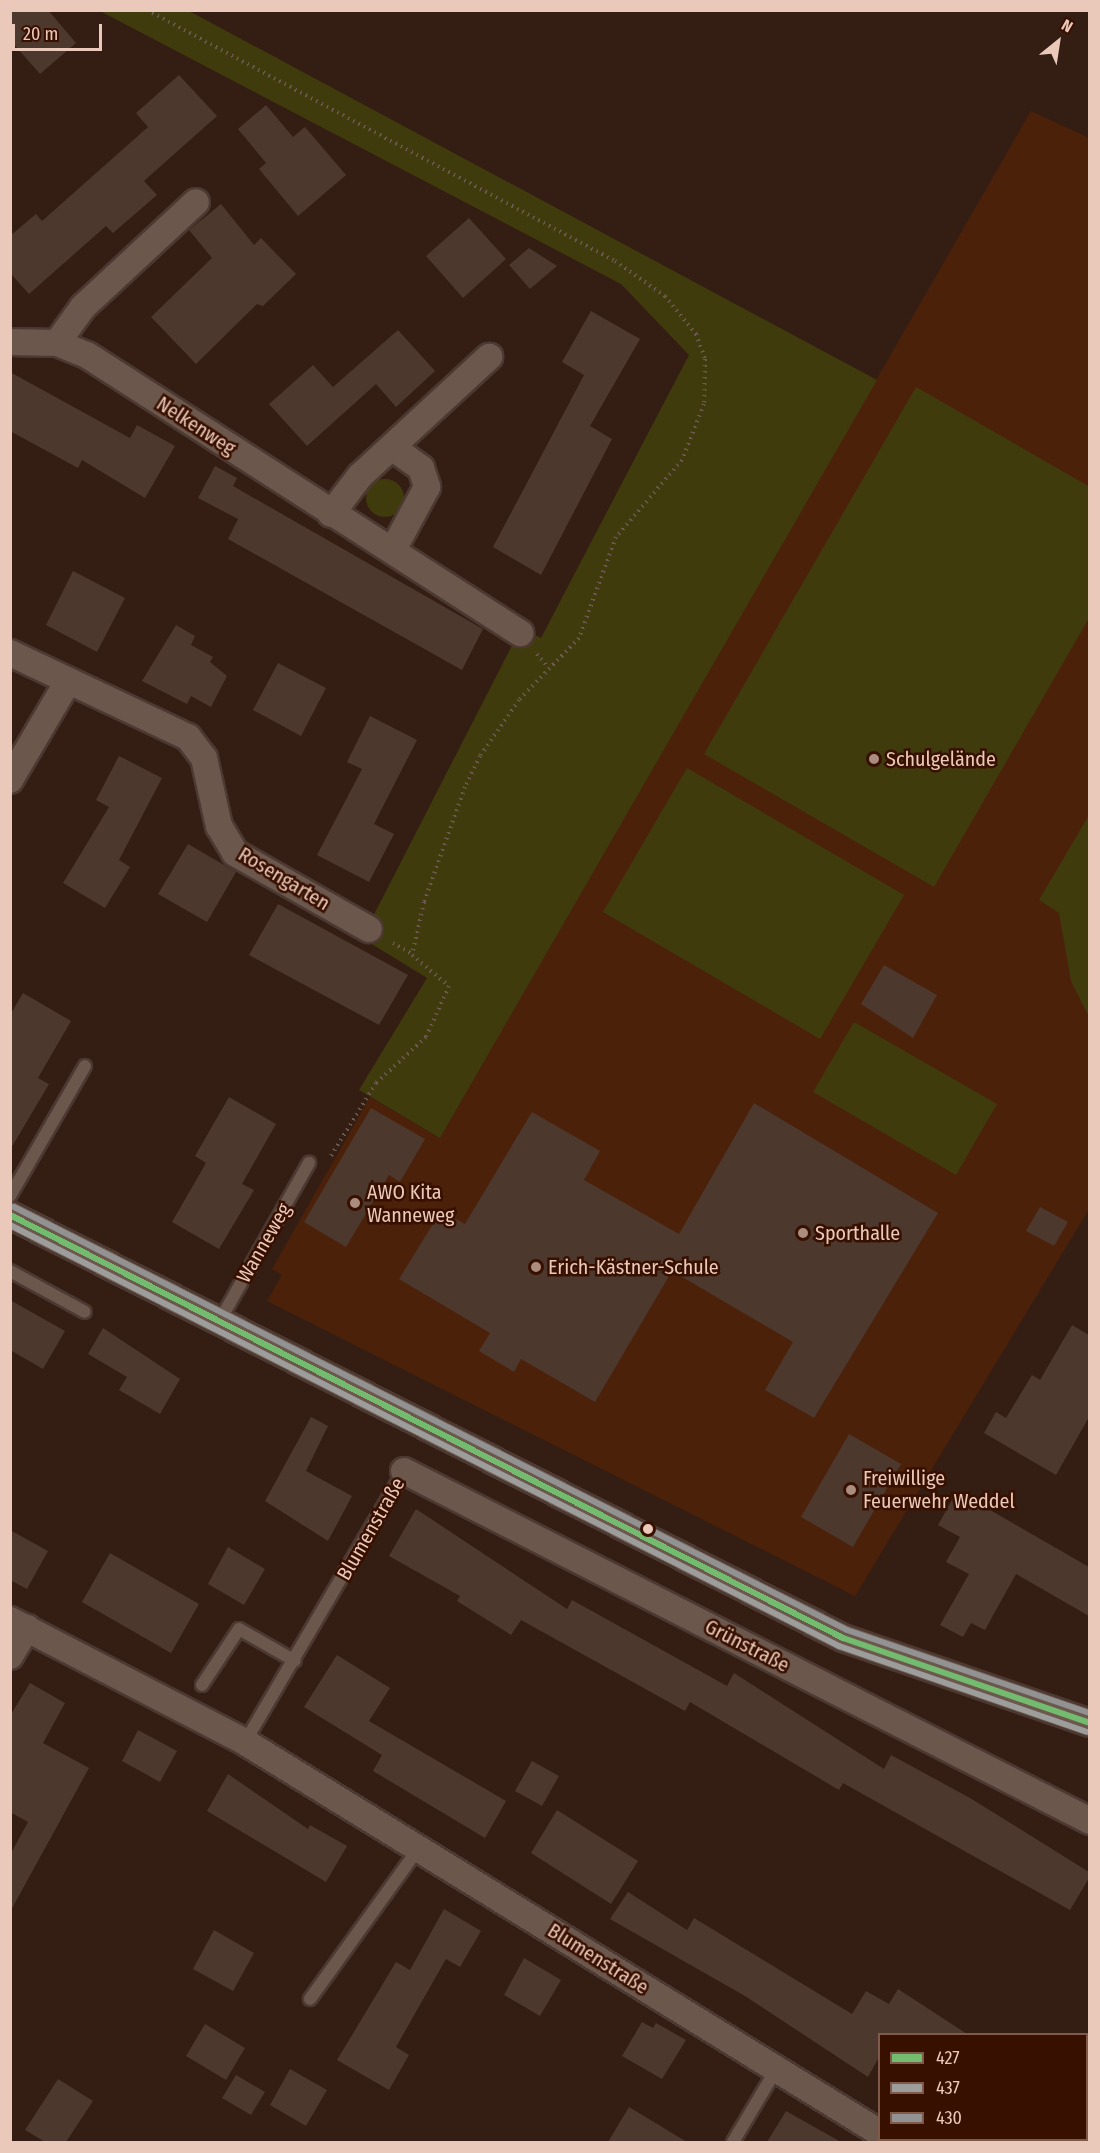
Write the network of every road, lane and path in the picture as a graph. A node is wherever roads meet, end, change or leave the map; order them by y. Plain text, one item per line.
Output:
1 (147, 10) edge
2 (196, 202) dead end
3 (10, 342) edge
4 (57, 343) junction
5 (489, 357) dead end
6 (393, 447) junction
7 (331, 514) junction
8 (393, 550) junction
9 (520, 633) dead end
10 (10, 653) edge
11 (68, 681) junction
12 (10, 780) edge
13 (369, 929) dead end
14 (85, 1066) dead end
15 (309, 1163) dead end
16 (323, 1169) dead end
17 (10, 1196) edge
18 (10, 1215) edge
19 (10, 1271) edge
20 (85, 1312) dead end
21 (219, 1322) junction
22 (404, 1471) joint
23 (19, 1624) edge
24 (10, 1656) edge
25 (295, 1661) junction
26 (202, 1685) dead end
27 (1089, 1723) edge
28 (245, 1742) junction
29 (1089, 1821) edge
30 (419, 1848) junction
31 (310, 1999) dead end
32 (776, 2070) junction
33 (878, 2132) edge
34 (733, 2142) edge

1 - 16 path
2 - 4 street
3 - 4 street, Nelkenweg
4 - 7 street, Nelkenweg
5 - 6 street
6 - 7 street
6 - 8 street
7 - 8 street, Nelkenweg
8 - 9 street, Nelkenweg
10 - 11 street, Rosengarten
11 - 12 street
11 - 13 street, Rosengarten
14 - 17 lane
15 - 21 lane, Wanneweg
18 - 21 street
19 - 20 lane
21 - 27 street
22 - 25 lane, Blumenstraße
22 - 29 street, Grünstraße
23 - 24 street
23 - 28 street, Blumenstraße
25 - 26 lane
25 - 28 lane, Blumenstraße
28 - 30 street, Blumenstraße
30 - 31 lane
30 - 32 street, Blumenstraße
32 - 33 street, Blumenstraße
32 - 34 lane

